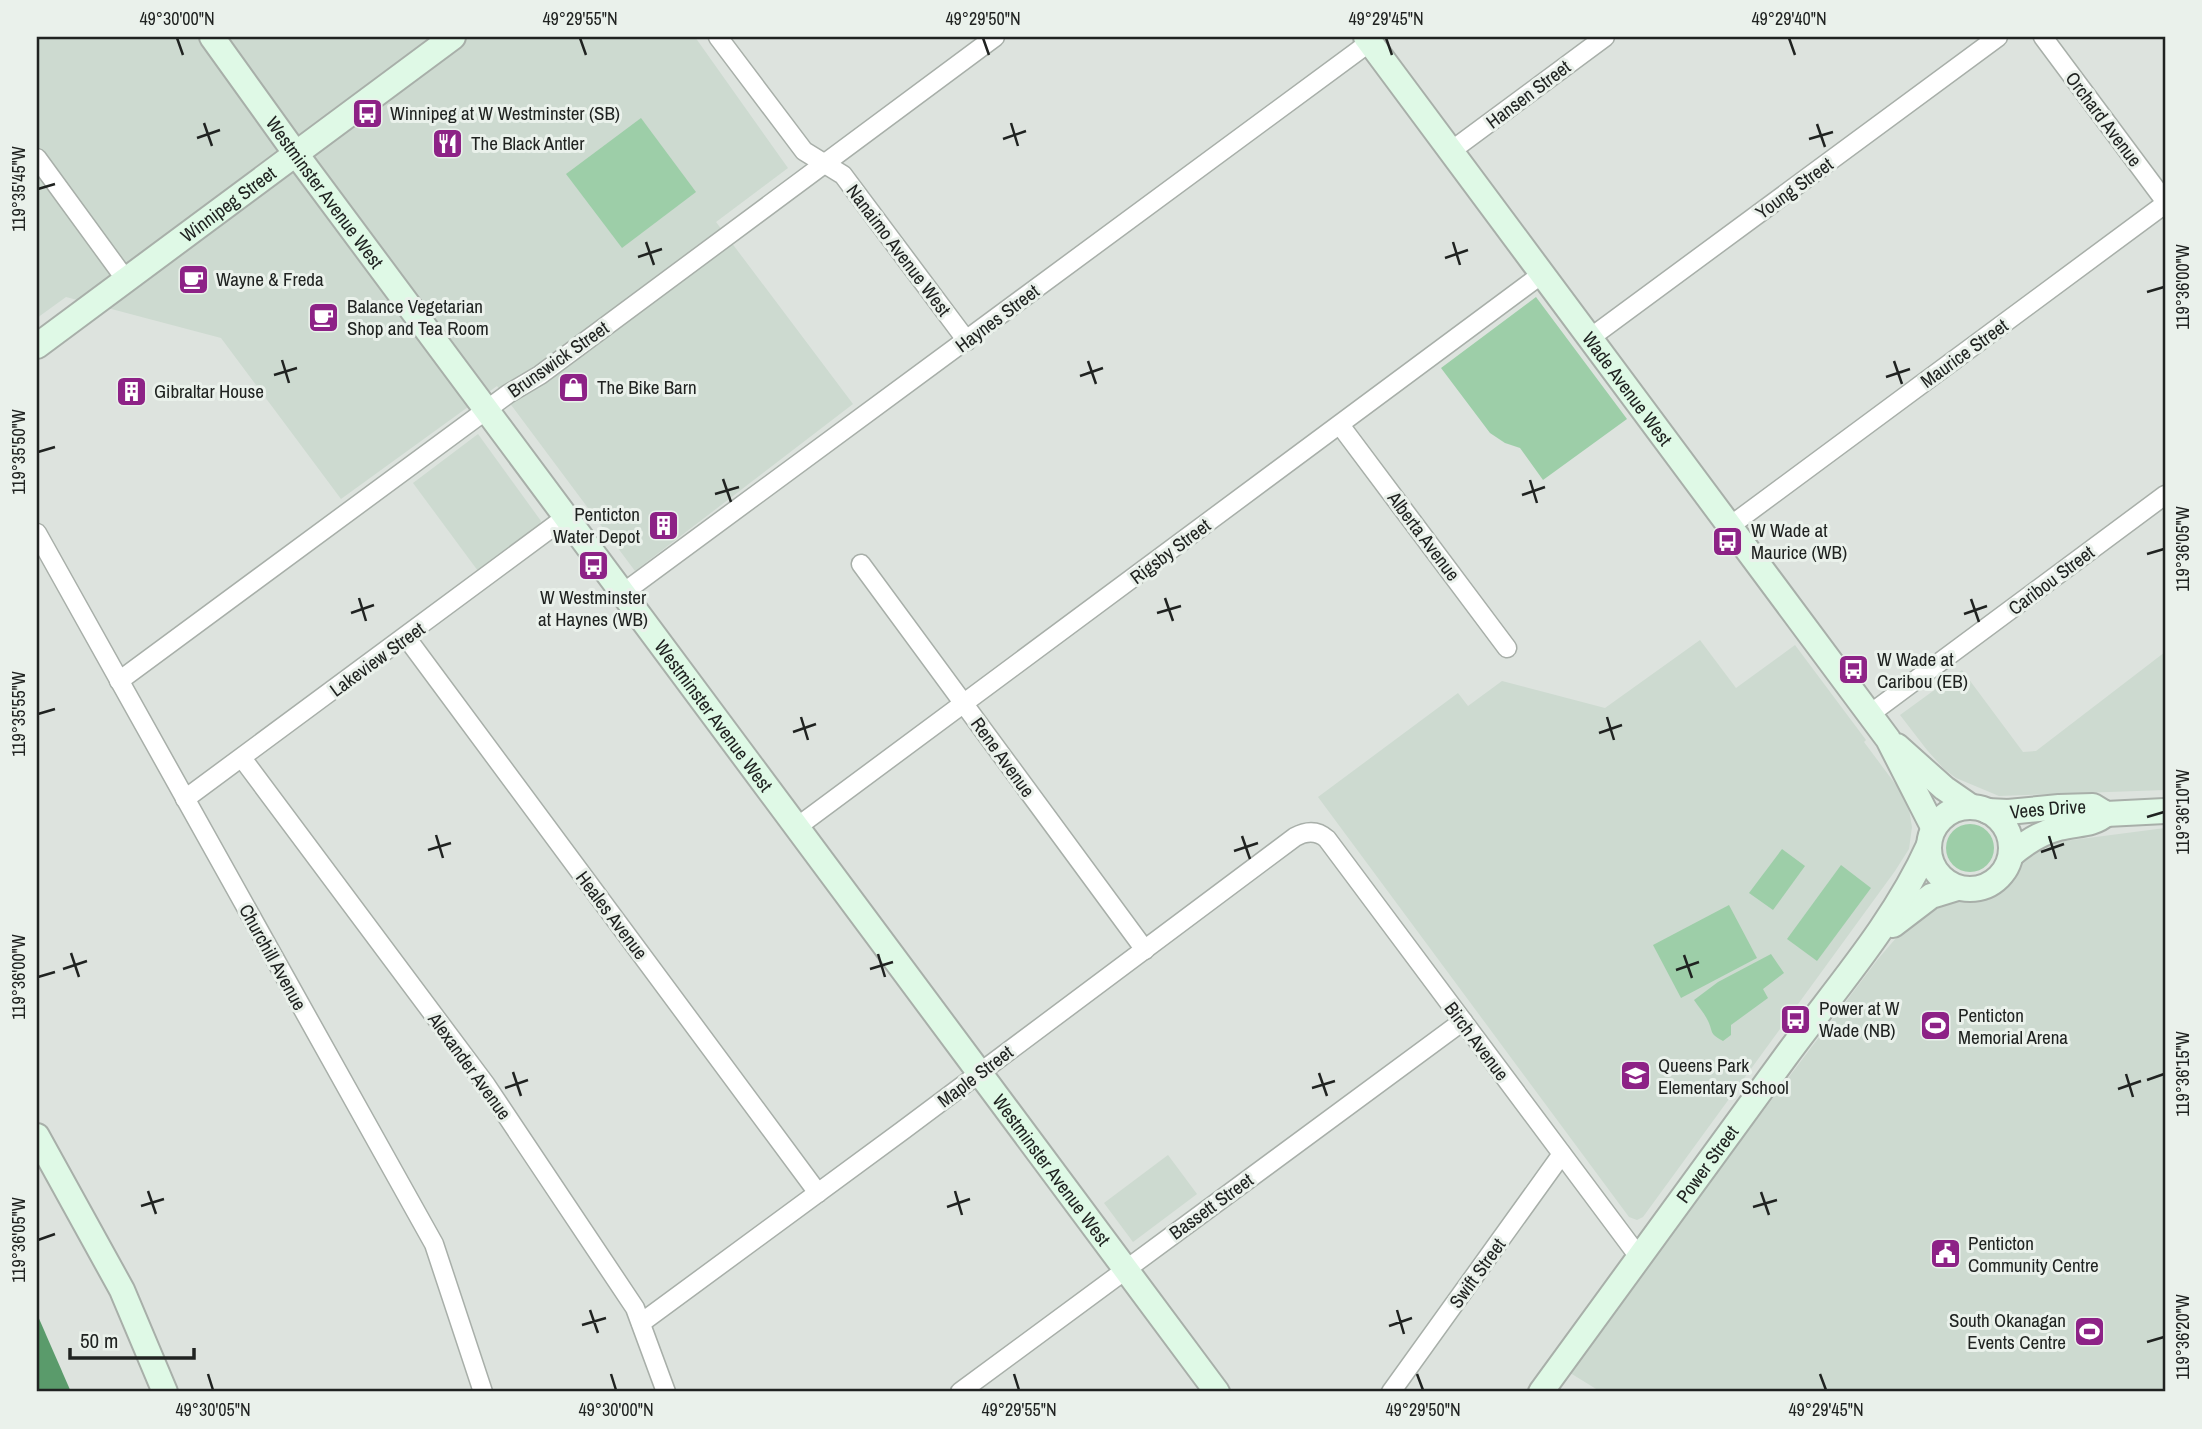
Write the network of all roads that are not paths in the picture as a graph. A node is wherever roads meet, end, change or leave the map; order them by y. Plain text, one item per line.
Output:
1 (212, 37) edge
2 (453, 37) edge
3 (718, 37) edge
4 (995, 37) edge
5 (1605, 37) edge
6 (1998, 37) edge
7 (2043, 37) edge
8 (1368, 39) edge
9 (1451, 151) junction
10 (296, 153) junction
11 (37, 158) edge
12 (825, 164) junction
13 (2165, 203) edge
14 (1542, 274) junction
15 (126, 280) junction
16 (1590, 338) junction
17 (967, 341) junction
18 (37, 346) edge
19 (487, 410) junction
20 (1340, 425) junction
21 (2165, 495) edge
22 (566, 517) junction
23 (1730, 526) junction
24 (37, 533) edge
25 (861, 564) dead end
26 (623, 593) junction
27 (406, 638) junction
28 (1507, 648) dead end
29 (119, 681) junction
30 (963, 704) junction
31 (1870, 714) junction
32 (1888, 739) junction
33 (242, 758) junction
34 (185, 799) junction
35 (1978, 808) junction
36 (2165, 811) edge
37 (2106, 814) junction
38 (797, 827) junction
39 (1311, 832) joint
40 (1931, 836) junction
41 (2011, 855) junction
42 (1957, 888) junction
43 (1875, 938) junction
44 (1145, 950) junction
45 (1463, 1021) junction
46 (979, 1072) junction
47 (37, 1136) edge
48 (1562, 1154) junction
49 (818, 1193) junction
50 (1639, 1257) junction
51 (1125, 1269) junction
52 (640, 1323) junction
53 (165, 1392) edge
54 (483, 1392) edge
55 (666, 1392) edge
56 (960, 1392) edge
57 (1217, 1392) edge
58 (1391, 1392) edge
59 (1541, 1392) edge

1 - 10 street, Westminster Avenue West
2 - 10 street, Winnipeg Street
3 - 12 street, Nanaimo Avenue West
4 - 12 street, Brunswick Street
5 - 9 street, Hansen Street
6 - 16 street, Young Street
7 - 13 street, Orchard Avenue
8 - 9 street, Wade Avenue West
8 - 17 street, Haynes Street
9 - 14 street, Wade Avenue West
10 - 15 street, Winnipeg Street
10 - 19 street, Westminster Avenue West
11 - 15 street
12 - 17 street, Nanaimo Avenue West
12 - 19 street, Brunswick Street
13 - 23 street, Maurice Street
14 - 16 street, Wade Avenue West
14 - 20 street, Rigsby Street
15 - 18 street, Winnipeg Street
16 - 23 street, Wade Avenue West
17 - 26 street, Haynes Street
19 - 22 street, Westminster Avenue West
19 - 29 street, Brunswick Street
20 - 28 street, Alberta Avenue
20 - 30 street, Rigsby Street
21 - 31 street, Caribou Street
22 - 26 street, Westminster Avenue West
22 - 27 street, Lakeview Street
23 - 31 street, Wade Avenue West
24 - 29 street, Churchill Avenue
25 - 30 street, Rene Avenue
26 - 38 street, Westminster Avenue West
27 - 33 street, Lakeview Street
27 - 49 street, Heales Avenue
29 - 34 street, Churchill Avenue
30 - 38 street, Rigsby Street
30 - 44 street, Rene Avenue
31 - 32 street, Wade Avenue West
32 - 35 street, Wade Avenue West
32 - 40 street, Wade Avenue West
33 - 34 street, Lakeview Street
33 - 52 street, Alexander Avenue
34 - 54 street, Churchill Avenue
35 - 37 street, Vees Drive
35 - 40 street
35 - 41 street
36 - 37 street, Vees Drive
37 - 41 street, Vees Drive
38 - 46 street, Westminster Avenue West
39 - 44 street, Maple Street
39 - 45 street, Birch Avenue
40 - 42 street
40 - 43 street, Power Street
41 - 42 street
42 - 43 street, Power Street
43 - 50 street, Power Street
44 - 46 street, Maple Street
45 - 48 street, Birch Avenue
45 - 51 street, Bassett Street
46 - 49 street, Maple Street
46 - 51 street, Westminster Avenue West
47 - 53 street
48 - 50 street, Birch Avenue
48 - 58 street, Swift Street
49 - 52 street, Maple Street
50 - 59 street, Power Street
51 - 56 street, Bassett Street
51 - 57 street, Westminster Avenue West
52 - 55 street, Alexander Avenue

